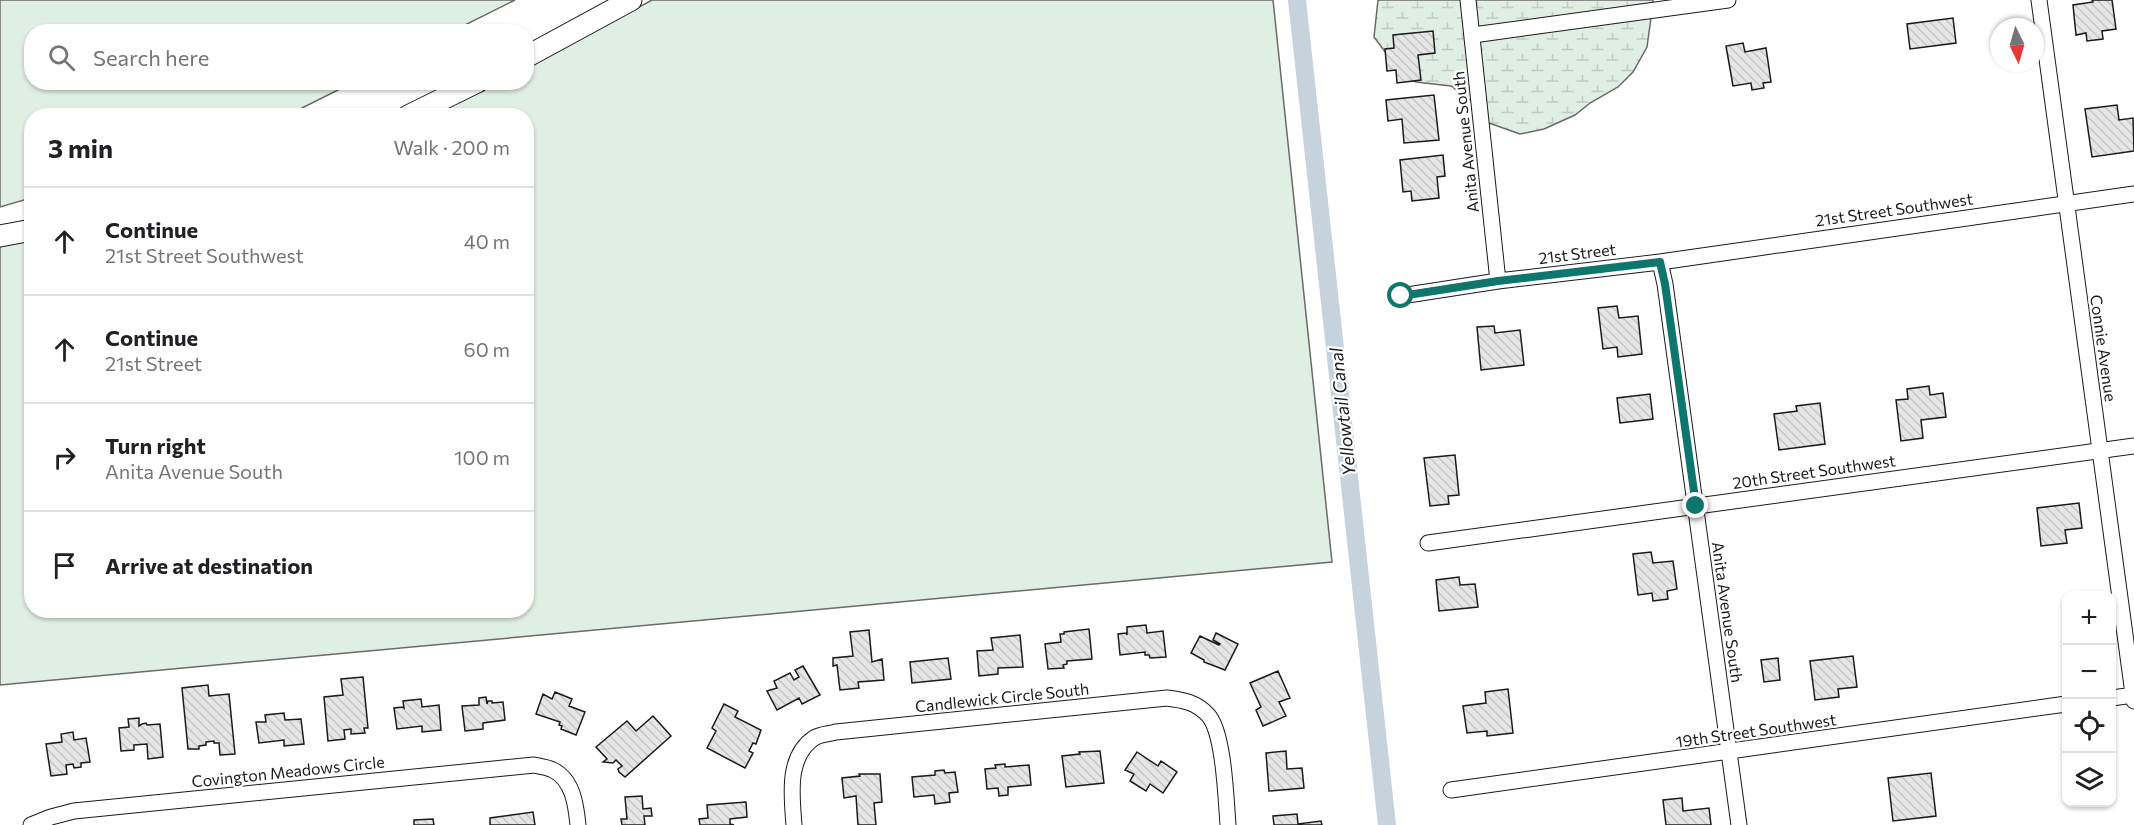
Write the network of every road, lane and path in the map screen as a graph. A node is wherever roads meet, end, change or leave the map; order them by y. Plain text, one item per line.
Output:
1 (631, 0) edge
2 (1468, 0) edge
3 (1728, 0) edge
4 (2039, 0) edge
5 (1473, 35) junction
6 (534, 53) edge
7 (461, 90) edge
8 (424, 108) edge
9 (2134, 194) edge
10 (2067, 204) junction
11 (24, 232) edge
12 (0, 236) edge
13 (1660, 262) junction
14 (1498, 281) junction
15 (1401, 296) dead end
16 (2134, 446) edge
17 (2100, 451) junction
18 (1696, 506) junction
19 (1428, 543) dead end
20 (2134, 697) edge
21 (2116, 698) edge
22 (2062, 705) edge
23 (1729, 752) junction
24 (1451, 790) dead end
25 (31, 825) edge
26 (579, 825) edge
27 (794, 825) edge
28 (1228, 825) edge
29 (1739, 825) edge

1 - 6 street
2 - 5 street, Anita Avenue South
3 - 5 street
4 - 10 street, Connie Avenue
5 - 14 street, Anita Avenue South
7 - 8 street
9 - 10 street, 21st Street Southwest
10 - 13 street, 21st Street Southwest
10 - 17 street, Connie Avenue
11 - 12 street
13 - 14 street, 21st Street
13 - 18 street, Anita Avenue South
14 - 15 street
16 - 17 street, 20th Street Southwest
17 - 18 street, 20th Street Southwest
17 - 20 street, Connie Avenue
18 - 19 street, 20th Street Southwest
18 - 23 street, Anita Avenue South
20 - 21 street
22 - 23 street, 19th Street Southwest
23 - 24 street, 19th Street Southwest
23 - 29 street, Anita Avenue South
25 - 26 street, Covington Meadows Circle
27 - 28 street, Candlewick Circle South

